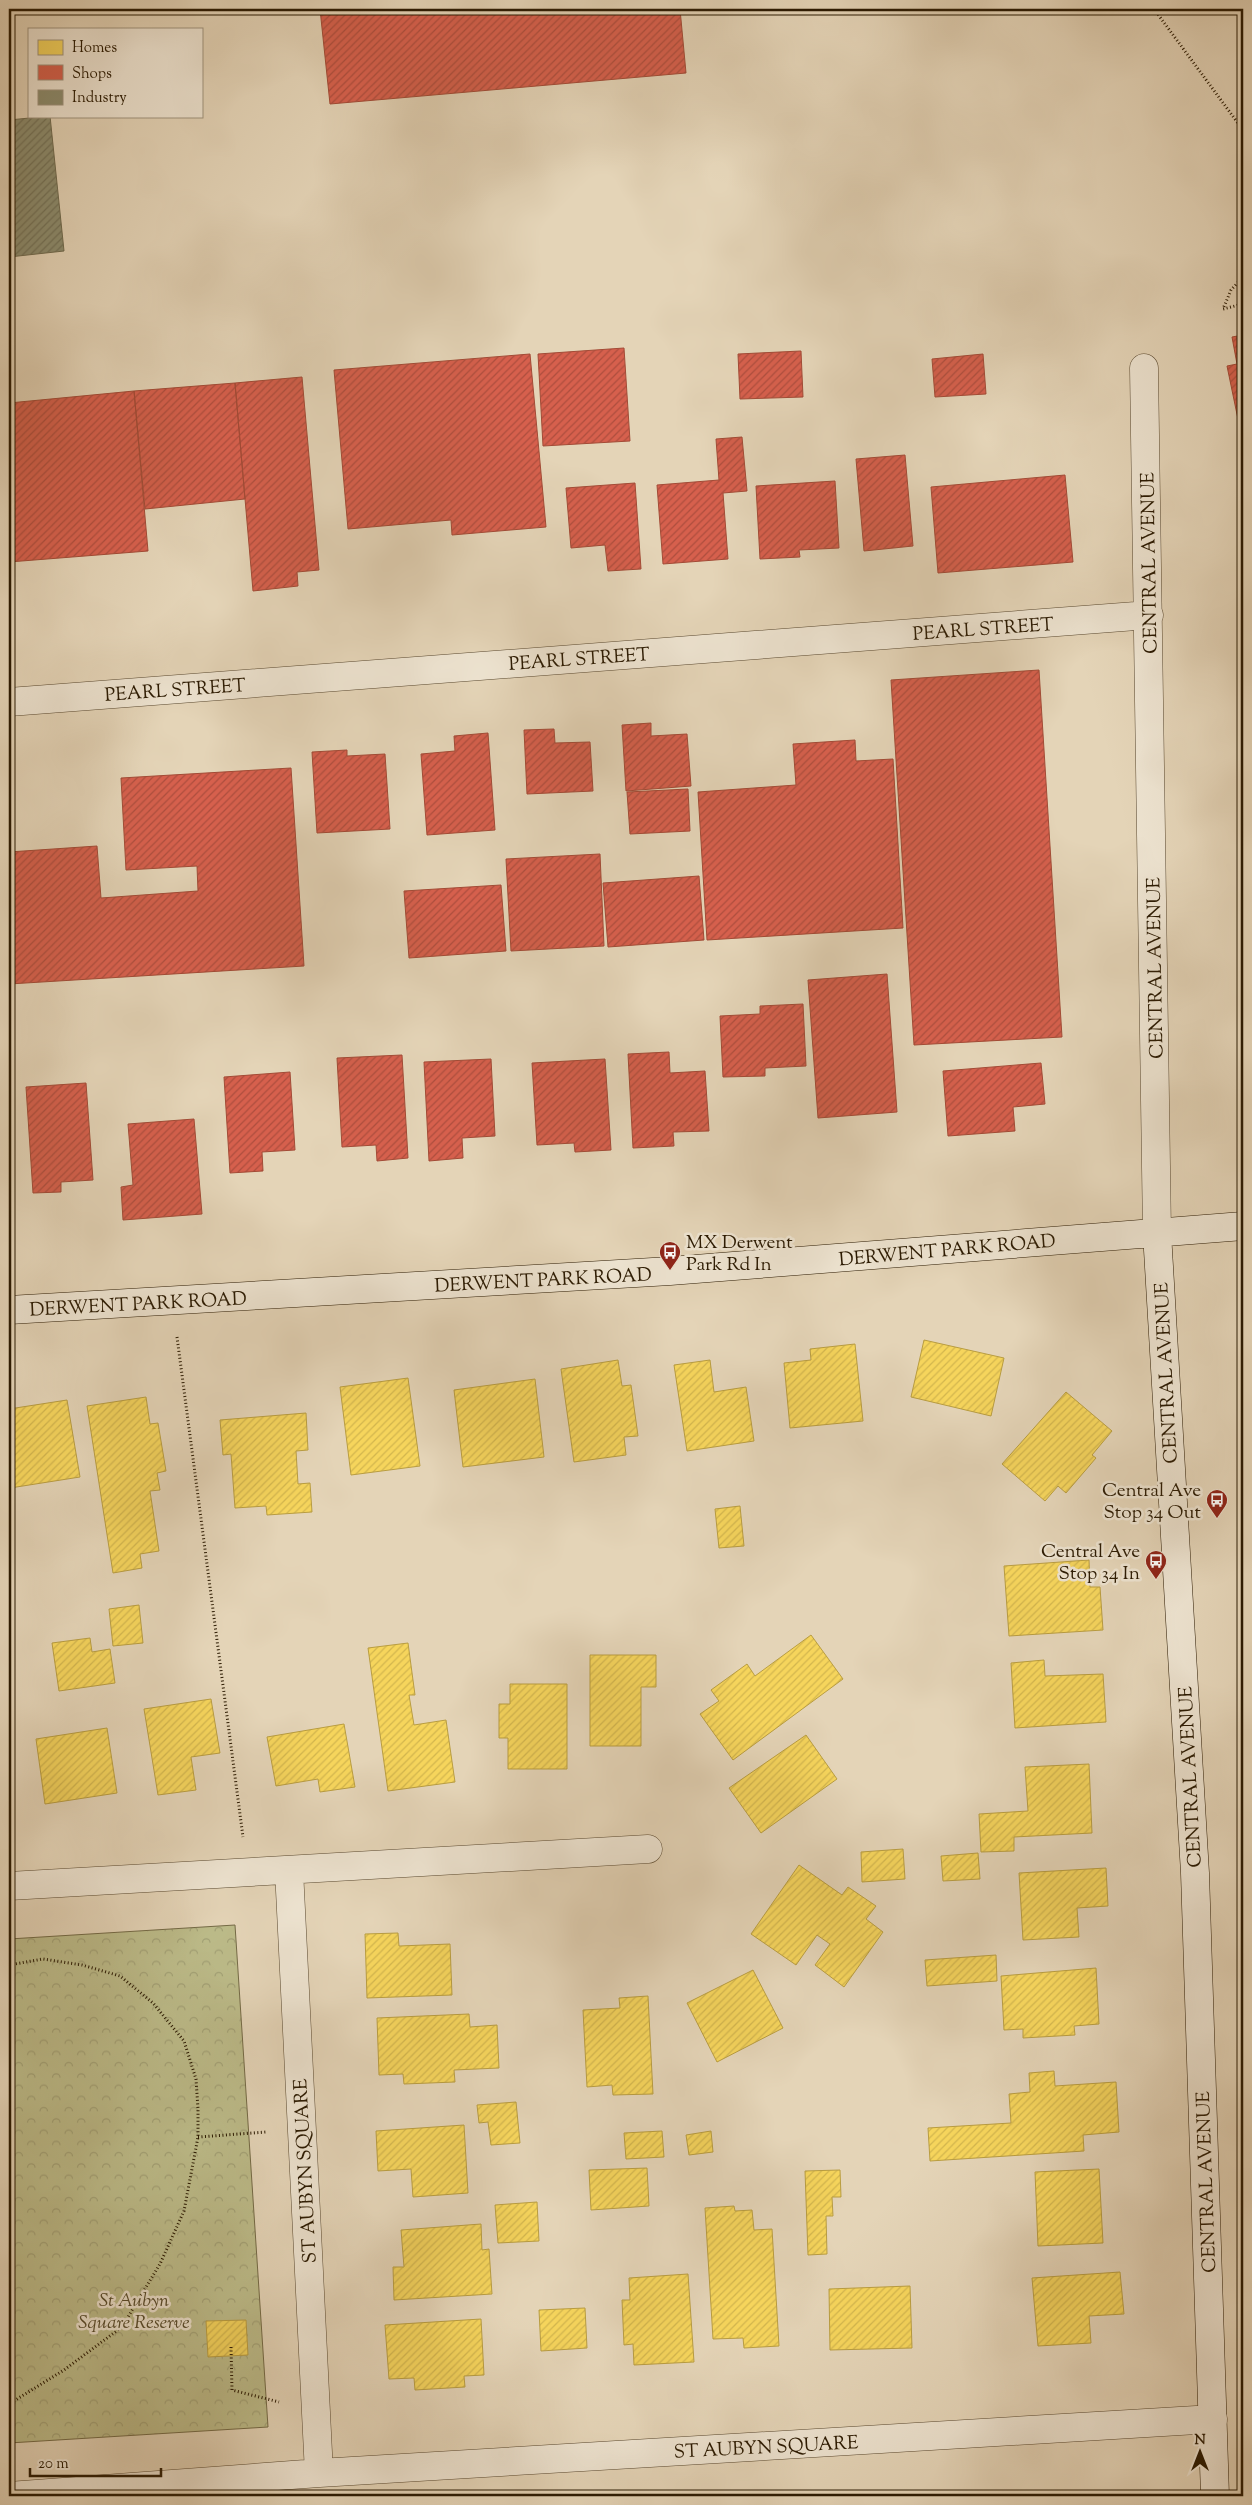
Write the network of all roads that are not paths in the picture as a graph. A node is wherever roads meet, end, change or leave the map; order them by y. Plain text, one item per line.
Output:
1 (1144, 368) dead end
2 (1149, 615) junction
3 (9, 702) edge
4 (1237, 1228) edge
5 (1157, 1233) junction
6 (9, 1310) edge
7 (648, 1849) dead end
8 (289, 1870) junction
9 (9, 1886) edge
10 (1213, 2418) junction
11 (319, 2472) junction
12 (9, 2496) edge
13 (1215, 2496) edge

1 - 2 street, CENTRAL AVENUE
2 - 3 street, PEARL STREET
2 - 5 street, CENTRAL AVENUE
4 - 5 street, DERWENT PARK ROAD
5 - 6 street, DERWENT PARK ROAD
5 - 10 street, CENTRAL AVENUE
7 - 8 street
8 - 9 street
8 - 11 street, ST AUBYN SQUARE
10 - 11 street, ST AUBYN SQUARE
10 - 13 street, CENTRAL AVENUE
11 - 12 street, ST AUBYN SQUARE

